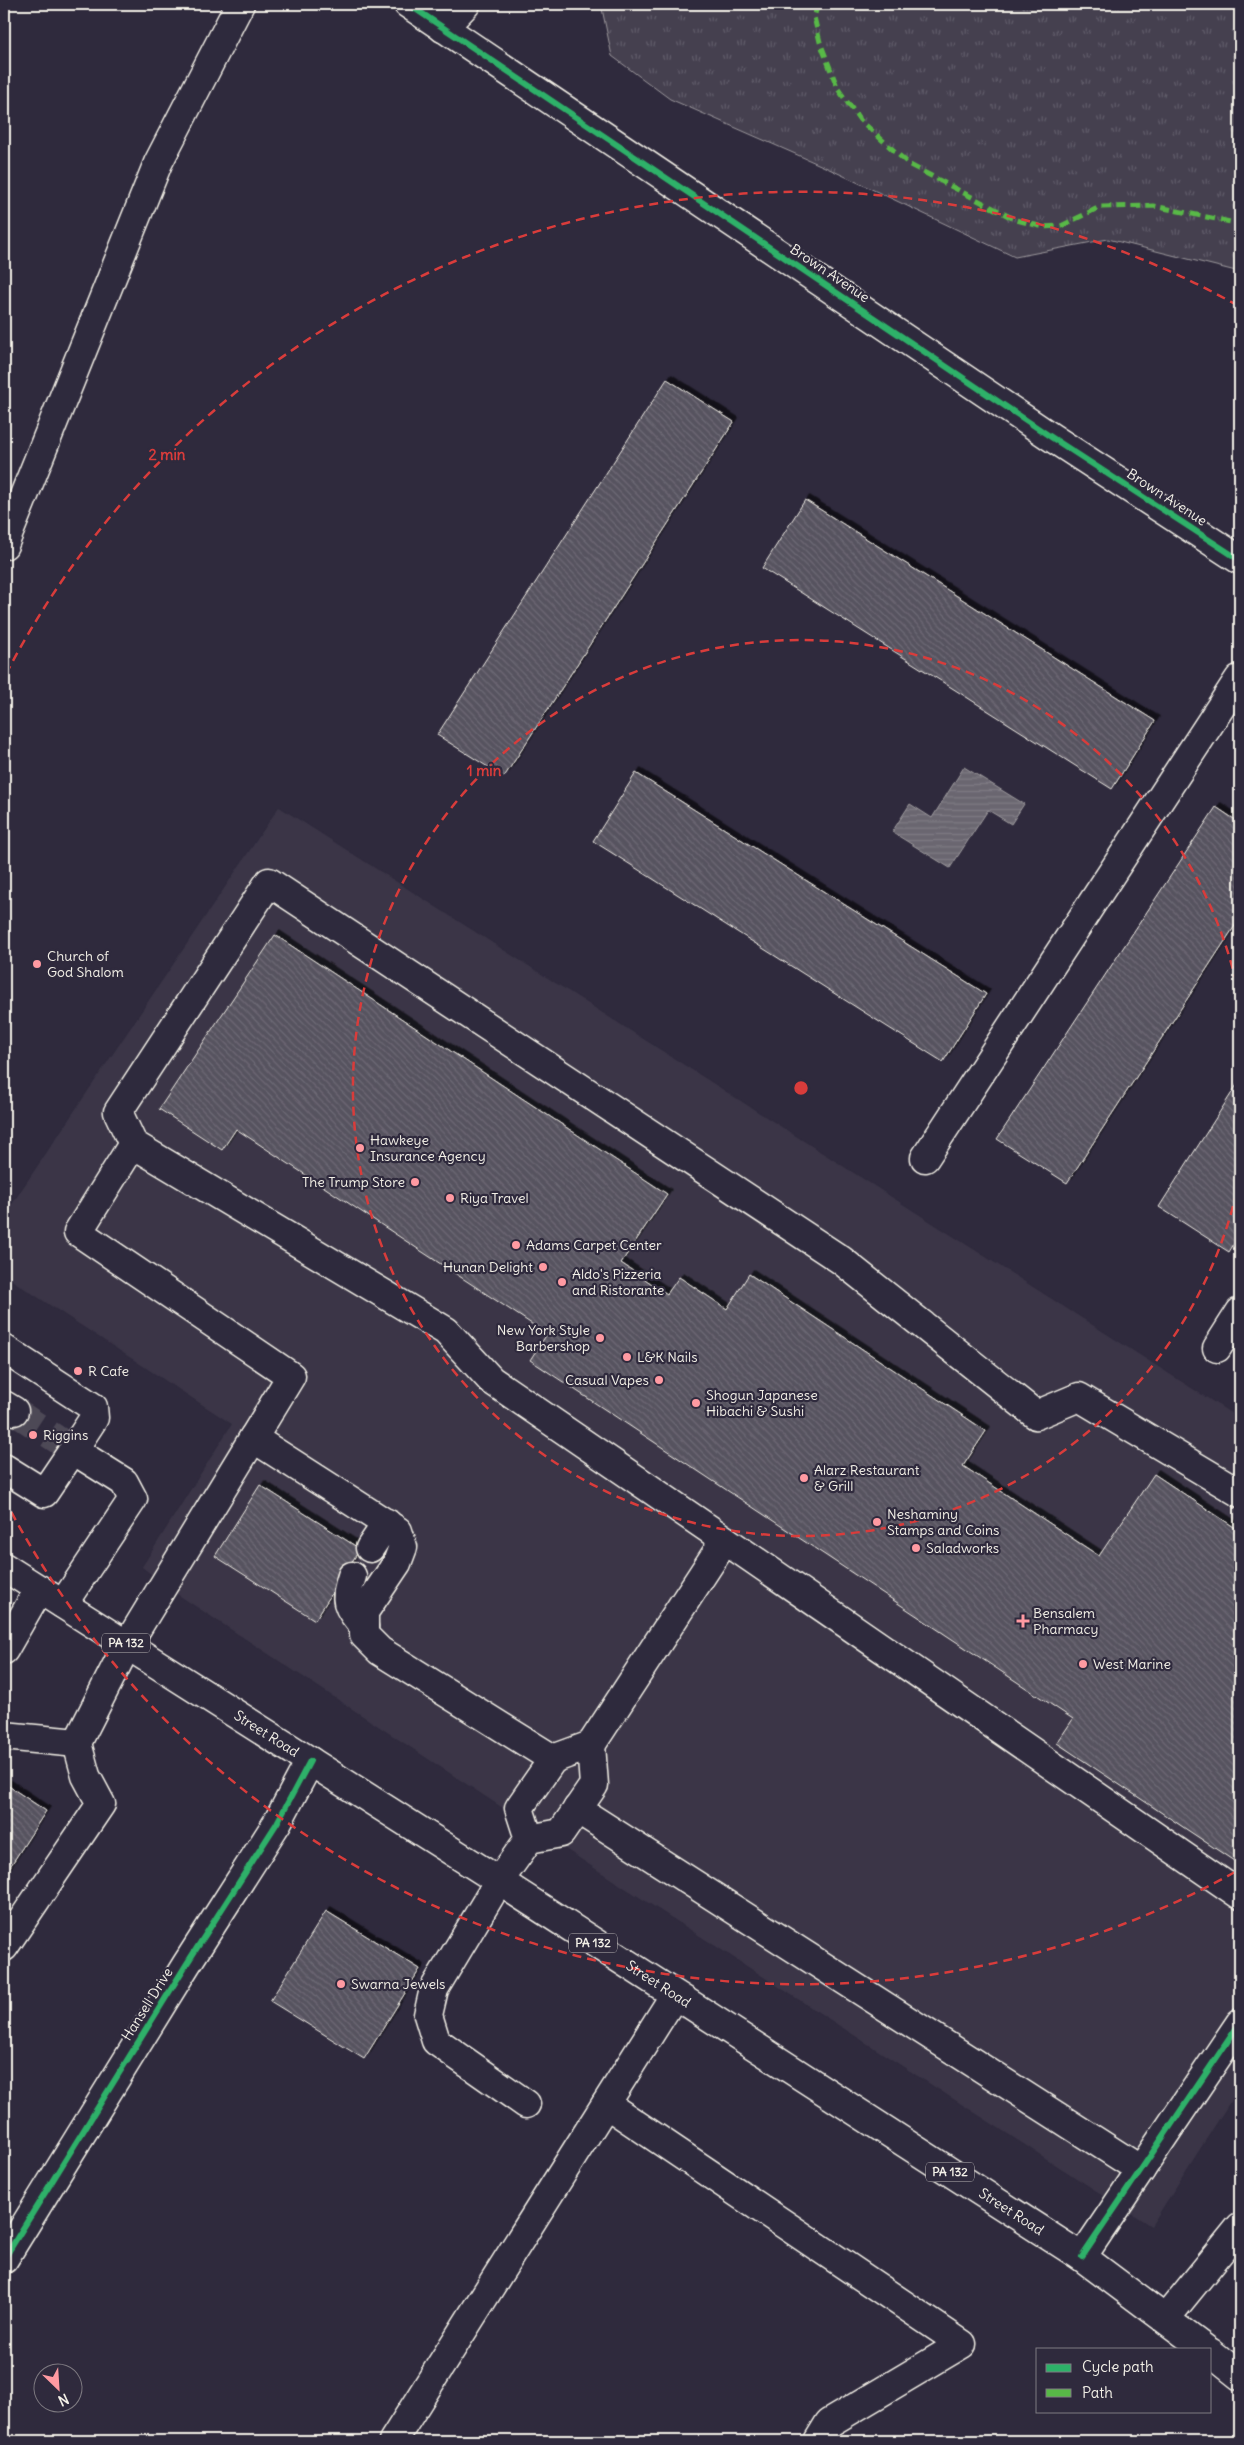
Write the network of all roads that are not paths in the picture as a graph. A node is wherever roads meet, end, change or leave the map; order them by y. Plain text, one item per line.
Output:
1 (240, 4) edge
2 (408, 4) edge
3 (466, 4) edge
4 (443, 28) junction
5 (4, 545) edge
6 (1240, 560) edge
7 (1239, 679) dead end
8 (133, 1144) junction
9 (925, 1158) dead end
10 (1240, 1312) edge
11 (1217, 1348) dead end
12 (4, 1349) edge
13 (253, 1438) junction
14 (73, 1450) junction
15 (4, 1468) edge
16 (1240, 1493) edge
17 (387, 1524) junction
18 (725, 1540) junction
19 (370, 1548) dead end
20 (4, 1567) edge
21 (352, 1576) dead end
22 (39, 1590) junction
23 (62, 1604) junction
24 (364, 1627) junction
25 (127, 1644) junction
26 (4, 1650) edge
27 (4, 1736) edge
28 (77, 1743) junction
29 (591, 1745) junction
30 (552, 1759) junction
31 (310, 1762) junction
32 (577, 1809) junction
33 (529, 1839) junction
34 (499, 1881) junction
35 (1240, 1895) edge
36 (4, 1947) edge
37 (674, 1996) junction
38 (1240, 2023) edge
39 (526, 2104) dead end
40 (606, 2104) junction
41 (1141, 2170) junction
42 (1240, 2227) edge
43 (1082, 2257) junction
44 (4, 2259) edge
45 (1166, 2318) junction
46 (1204, 2348) edge
47 (1212, 2354) edge
48 (1240, 2376) edge
49 (394, 2441) edge
50 (818, 2441) edge

1 - 5 street
2 - 4 street, Brown Avenue
3 - 4 street
4 - 6 street, Brown Avenue
7 - 9 street
8 - 13 street
8 - 16 street
8 - 18 street
10 - 11 street
12 - 14 street
13 - 17 street
13 - 25 street
14 - 15 street
14 - 23 street
17 - 19 street
17 - 24 street
18 - 29 street
18 - 35 street
20 - 22 street, Street Road / PA 132
21 - 24 street
22 - 23 street, Street Road / PA 132
22 - 26 street
23 - 25 street, Street Road / PA 132
24 - 30 street
25 - 28 street
25 - 31 street, Street Road / PA 132
27 - 28 street
28 - 36 street
29 - 30 street
29 - 32 street
30 - 33 street
31 - 34 street, Street Road / PA 132
31 - 44 street, Hansell Drive
32 - 33 street
32 - 41 street
33 - 34 street
34 - 37 street, Street Road / PA 132
34 - 39 street
37 - 40 street
37 - 43 street, Street Road / PA 132
38 - 41 street
40 - 49 street
40 - 50 street
41 - 43 street
42 - 45 street
43 - 45 street, Street Road / PA 132
45 - 46 street, Street Road / PA 132
47 - 48 street

